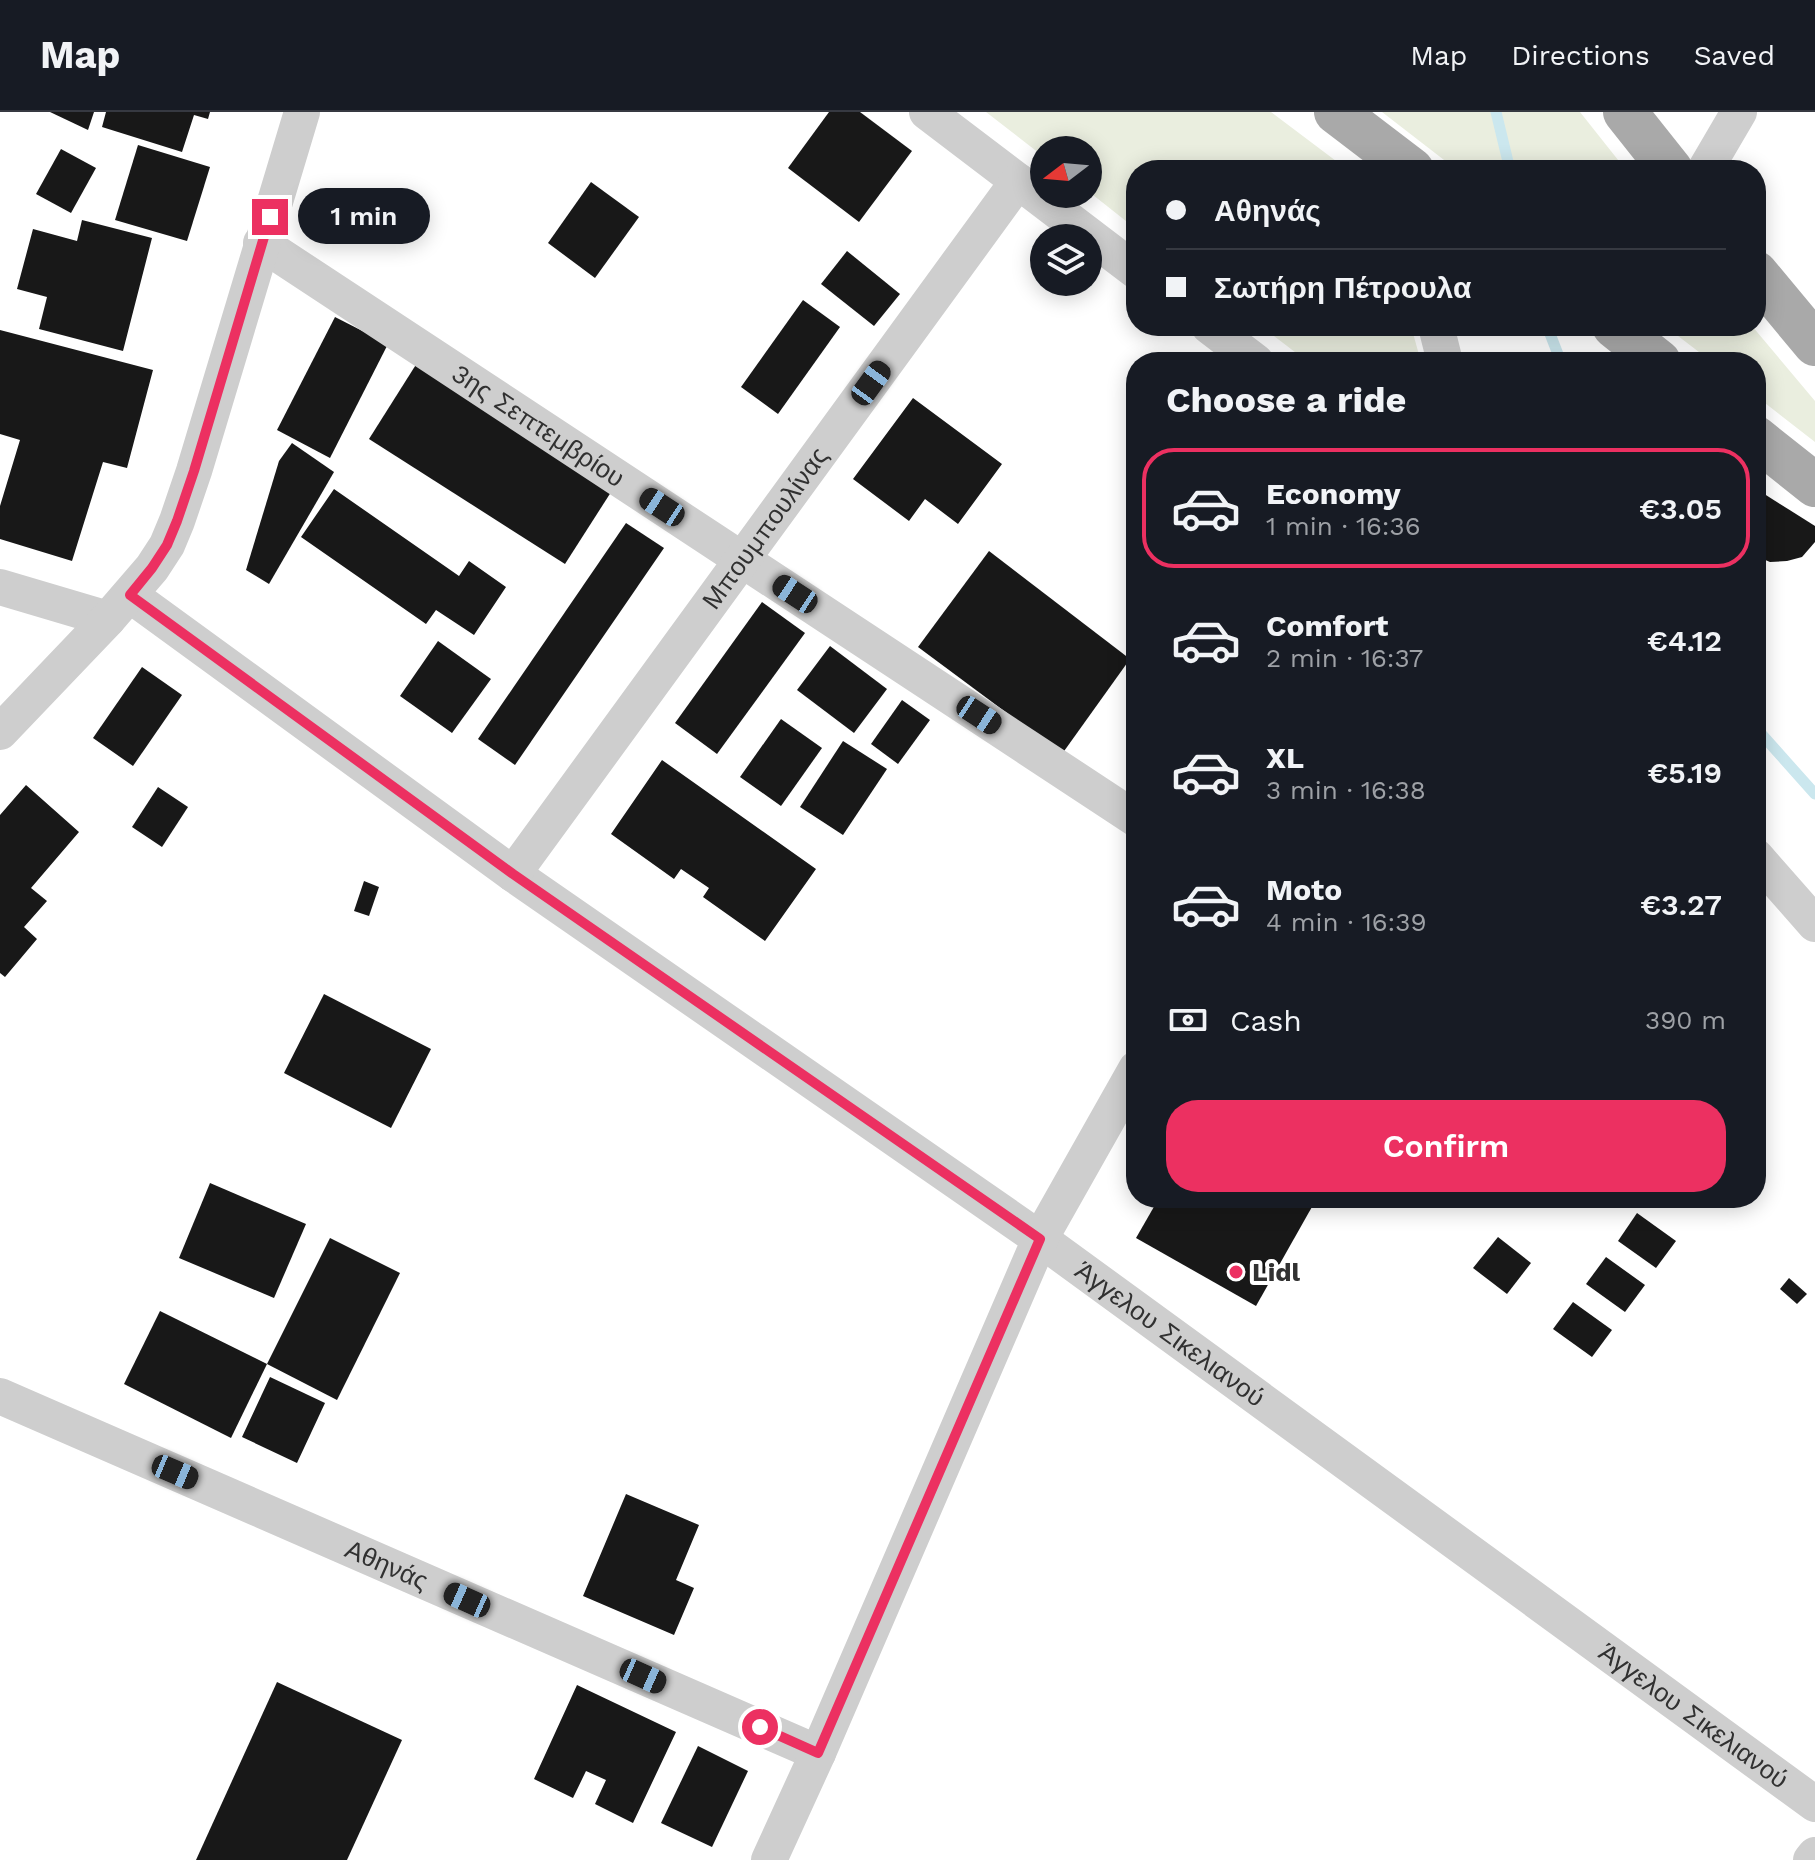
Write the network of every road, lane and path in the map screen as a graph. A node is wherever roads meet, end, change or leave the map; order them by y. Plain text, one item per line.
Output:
1 (302, 112) edge
2 (927, 112) edge
3 (1336, 112) edge
4 (1625, 112) edge
5 (1739, 112) edge
6 (1399, 160) edge
7 (1663, 160) edge
8 (1711, 160) edge
9 (1018, 181) junction
10 (261, 243) junction
11 (1126, 263) edge
12 (1766, 285) edge
13 (1222, 336) edge
14 (1626, 336) edge
15 (1815, 344) edge
16 (1243, 352) edge
17 (1646, 352) edge
18 (1766, 446) edge
19 (1815, 485) edge
20 (742, 560) junction
21 (0, 587) edge
22 (119, 607) junction
23 (0, 732) edge
24 (1126, 812) edge
25 (1766, 868) edge
26 (513, 874) junction
27 (1815, 924) edge
28 (1126, 1087) edge
29 (1040, 1239) junction
30 (0, 1396) edge
31 (818, 1753) junction
32 (1815, 1804) edge
33 (1815, 1855) edge
34 (769, 1860) edge
35 (1811, 1860) edge

1 - 10 street
2 - 9 street
3 - 6 main road
4 - 7 main road
5 - 8 street
9 - 11 street
9 - 20 street, Μπουμπουλίνας
10 - 20 street, 3ης Σεπτεμβρίου
10 - 22 street
12 - 15 main road
13 - 16 street
14 - 17 main road
18 - 19 main road
20 - 24 street, 3ης Σεπτεμβρίου
20 - 26 street, Μπουμπουλίνας
21 - 22 street, Άγγελου Σικελιανού
22 - 23 street
22 - 26 street, Άγγελου Σικελιανού
25 - 27 street
26 - 29 street, Άγγελου Σικελιανού
28 - 29 street
29 - 31 street
29 - 32 street, Άγγελου Σικελιανού
30 - 31 street, Αθηνάς
31 - 34 street
33 - 35 street

